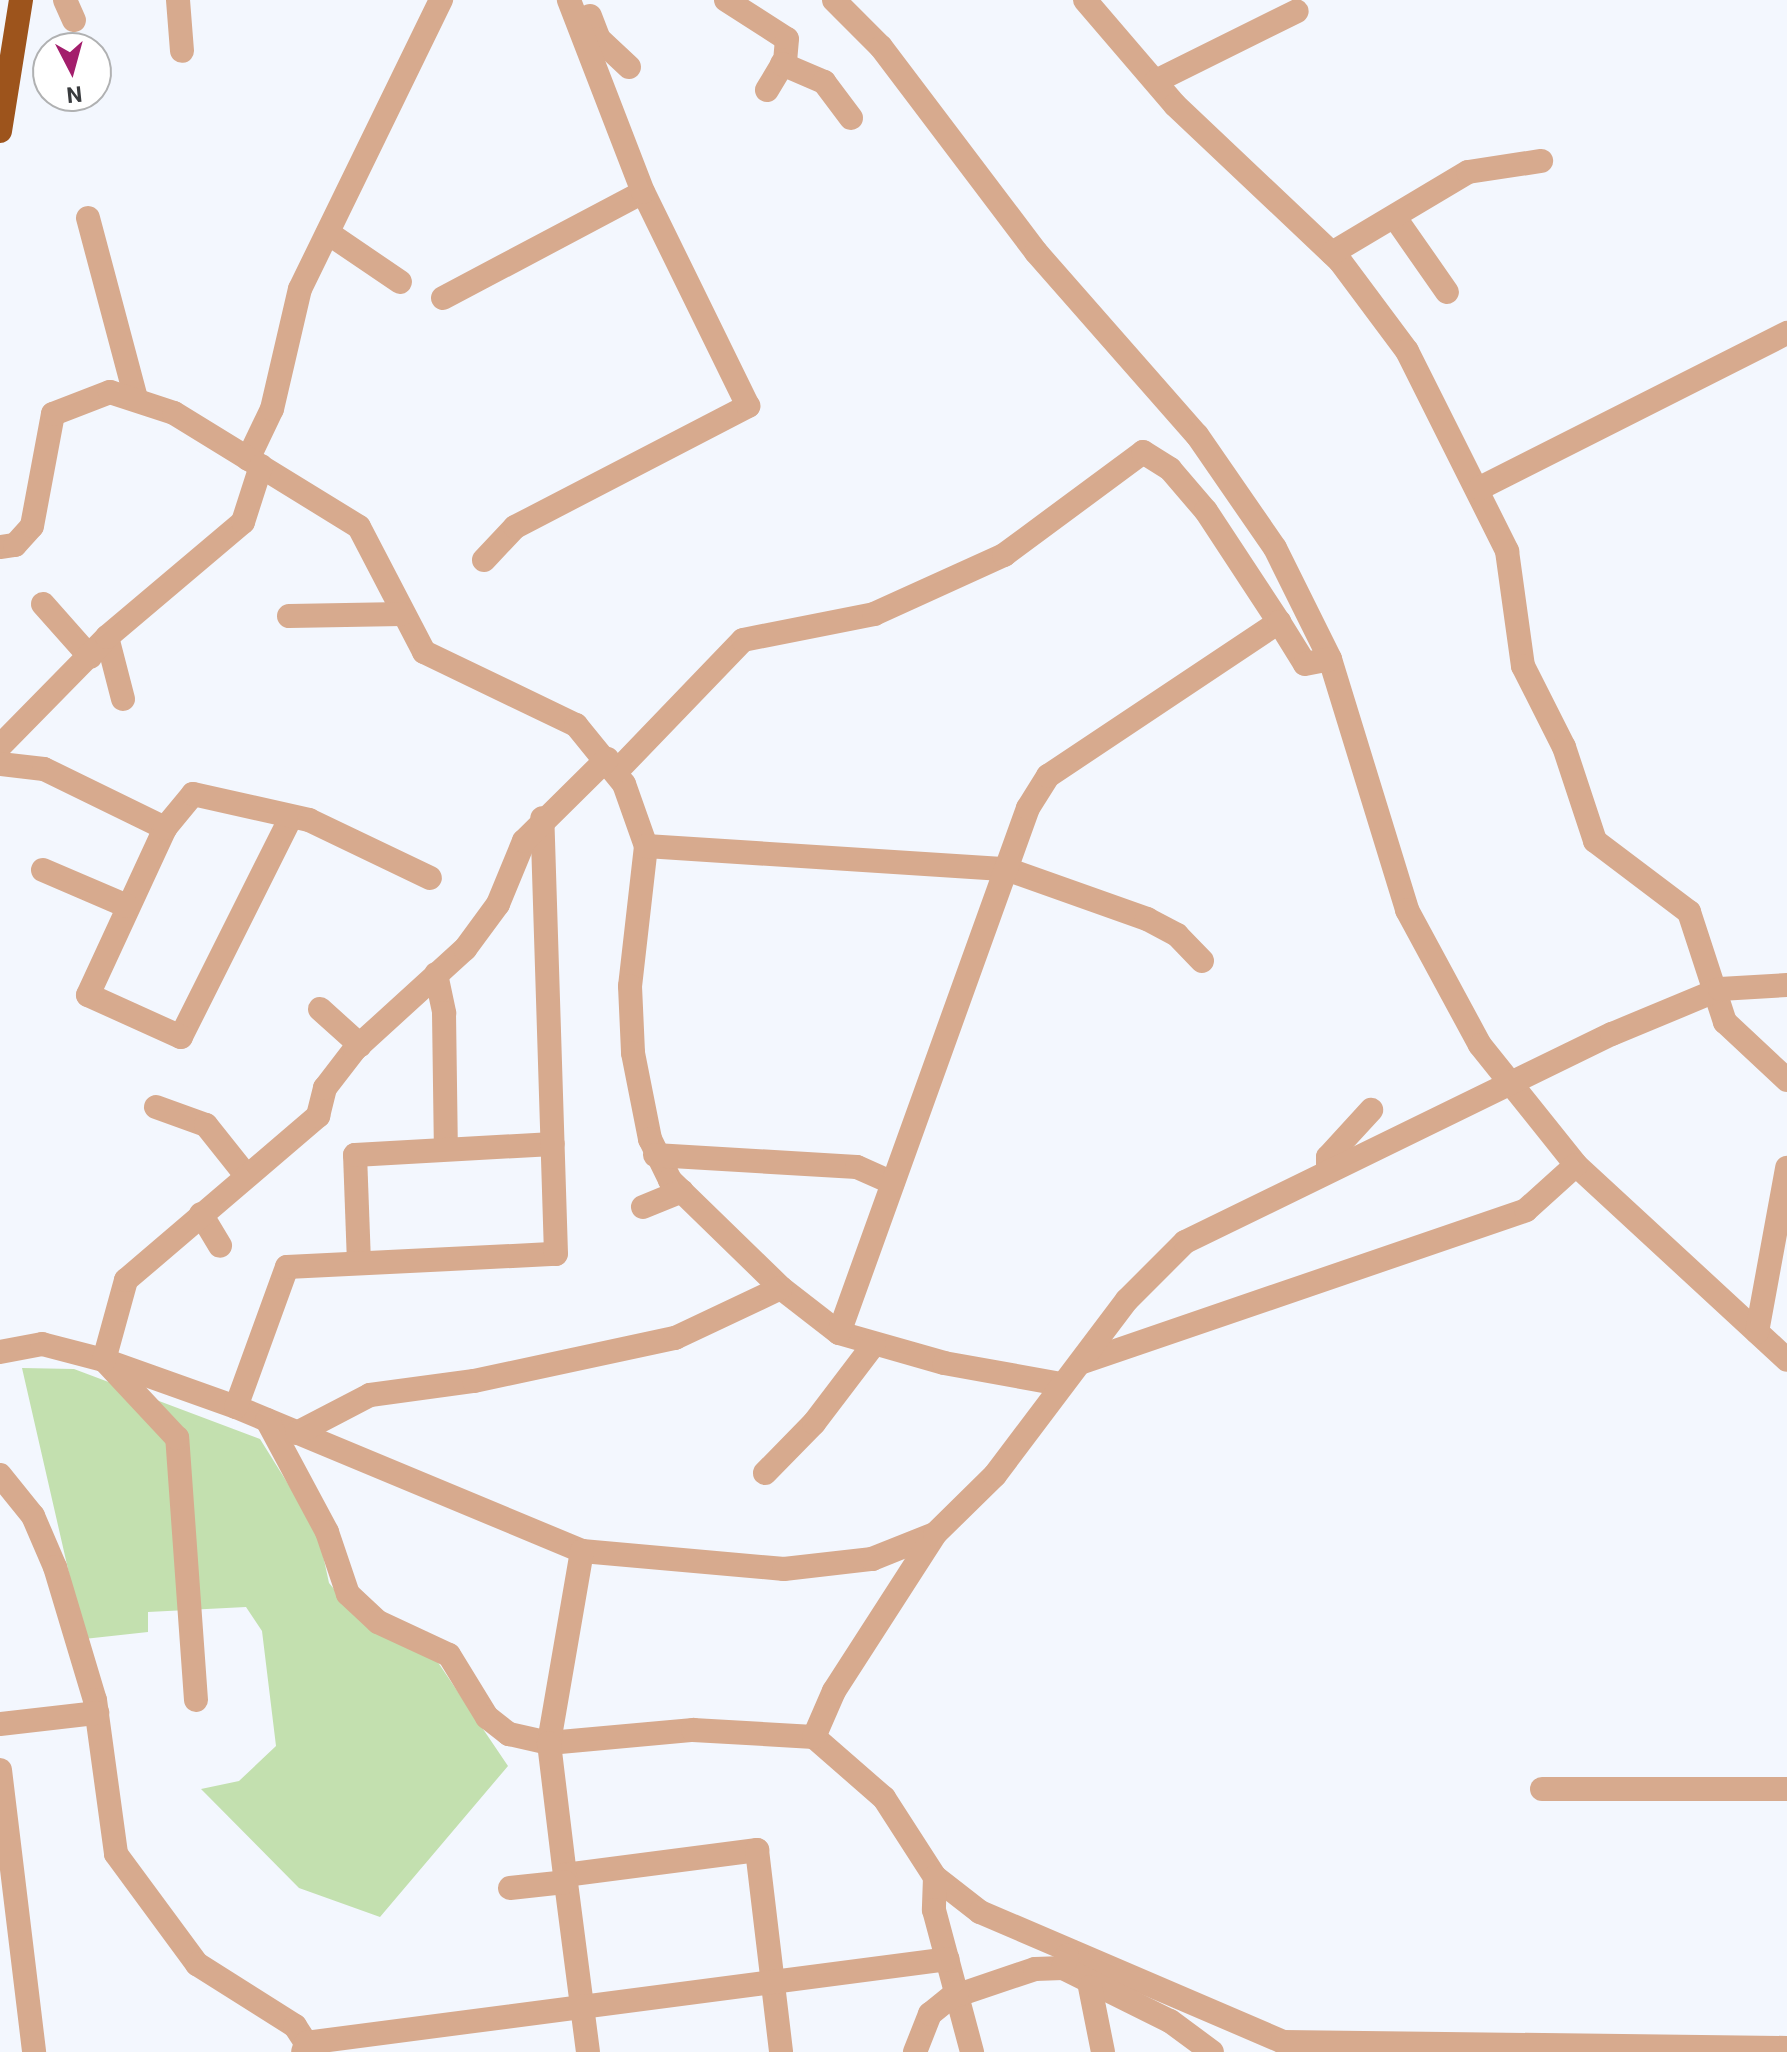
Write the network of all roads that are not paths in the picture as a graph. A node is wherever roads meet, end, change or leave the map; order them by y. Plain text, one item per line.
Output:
1 (21, 0) edge
2 (178, 0) edge
3 (441, 0) edge
4 (569, 0) edge
5 (581, 0) edge
6 (726, 0) edge
7 (834, 0) edge
8 (1085, 0) edge
9 (1297, 11) dead end
10 (182, 51) dead end
11 (782, 64) junction
12 (629, 67) dead end
13 (1156, 81) junction
14 (767, 90) dead end
15 (851, 118) dead end
16 (0, 131) edge
17 (1541, 161) dead end
18 (643, 192) junction
19 (88, 218) dead end
20 (1396, 219) junction
21 (328, 233) junction
22 (1332, 253) junction
23 (400, 282) dead end
24 (1447, 292) dead end
25 (443, 298) dead end
26 (1787, 333) edge
27 (135, 395) junction
28 (254, 462) junction
29 (1480, 488) junction
30 (0, 547) edge
31 (484, 560) dead end
32 (43, 604) dead end
33 (402, 614) junction
34 (289, 616) dead end
35 (1279, 622) junction
36 (107, 637) junction
37 (90, 657) junction
38 (1330, 659) junction
39 (123, 699) dead end
40 (0, 746) edge
41 (0, 764) edge
42 (612, 766) junction
43 (291, 817) junction
44 (542, 818) junction
45 (165, 828) junction
46 (646, 846) junction
47 (1006, 869) junction
48 (43, 870) dead end
49 (430, 878) dead end
50 (127, 906) junction
51 (1202, 961) dead end
52 (436, 974) junction
53 (1787, 985) edge
54 (1720, 989) junction
55 (320, 1009) dead end
56 (360, 1045) junction
57 (1787, 1080) edge
58 (1505, 1081) junction
59 (156, 1107) dead end
60 (1371, 1110) dead end
61 (553, 1144) junction
62 (446, 1149) junction
63 (655, 1155) junction
64 (1576, 1165) junction
65 (1787, 1168) edge
66 (1328, 1169) junction
67 (245, 1174) junction
68 (893, 1183) junction
69 (682, 1191) junction
70 (643, 1207) dead end
71 (201, 1214) junction
72 (220, 1246) dead end
73 (359, 1263) junction
74 (781, 1288) junction
75 (1757, 1332) junction
76 (839, 1333) junction
77 (874, 1344) junction
78 (0, 1352) edge
79 (104, 1360) junction
80 (1787, 1360) edge
81 (1083, 1362) junction
82 (1061, 1384) junction
83 (236, 1407) junction
84 (267, 1420) junction
85 (297, 1433) junction
86 (765, 1473) dead end
87 (0, 1475) edge
88 (935, 1534) junction
89 (582, 1551) junction
90 (196, 1700) dead end
91 (97, 1713) junction
92 (0, 1724) edge
93 (814, 1737) junction
94 (549, 1743) junction
95 (0, 1770) edge
96 (1542, 1789) dead end
97 (1787, 1789) edge
98 (935, 1877) junction
99 (565, 1878) junction
100 (510, 1888) dead end
101 (948, 1959) junction
102 (1066, 1961) junction
103 (773, 1980) junction
104 (1090, 1987) junction
105 (957, 1994) junction
106 (582, 2007) junction
107 (304, 2048) edge
108 (1787, 2048) edge
109 (34, 2052) edge
110 (588, 2052) edge
111 (781, 2052) edge
112 (915, 2052) edge
113 (972, 2052) edge
114 (1103, 2052) edge
115 (1212, 2052) edge

1 - 16 highway
2 - 10 street
3 - 21 street
4 - 18 street
5 - 12 street
6 - 11 street
7 - 38 street
8 - 13 street
9 - 13 street
11 - 14 street
11 - 15 street
13 - 22 street
17 - 20 street
18 - 25 street
18 - 31 street
19 - 27 street
20 - 22 street
20 - 24 street
21 - 23 street
21 - 28 street
22 - 29 street
26 - 29 street
27 - 28 street
27 - 30 street
28 - 33 street
28 - 36 street
29 - 54 street
32 - 37 street
33 - 34 street
33 - 42 street
35 - 38 street
35 - 42 street
35 - 47 street
36 - 37 street
36 - 39 street
37 - 40 street
38 - 58 street
41 - 45 street
42 - 44 street
42 - 46 street
43 - 45 street
43 - 49 street
43 - 50 street
44 - 52 street
44 - 61 street
45 - 50 street
46 - 47 street
46 - 63 street
47 - 51 street
47 - 68 street
48 - 50 street
52 - 56 street
52 - 62 street
53 - 54 street
54 - 57 street
54 - 58 street
55 - 56 street
56 - 67 street
58 - 64 street
58 - 66 street
59 - 67 street
60 - 66 street
61 - 62 street
61 - 73 street
62 - 73 street
63 - 68 street
63 - 69 street
64 - 75 street
64 - 81 street
65 - 75 street
66 - 81 street
67 - 71 street
68 - 76 street
69 - 70 street
69 - 74 street
71 - 72 street
71 - 79 street
73 - 83 street
74 - 76 street
74 - 85 street
75 - 80 street
76 - 77 street
77 - 82 street
77 - 86 street
78 - 79 street
79 - 83 street
79 - 90 street
81 - 82 street
82 - 88 street
83 - 84 street
84 - 85 street
84 - 94 street
85 - 89 street
87 - 91 street
88 - 89 street
88 - 93 street
89 - 94 street
91 - 92 street
91 - 107 street
93 - 94 street
93 - 98 street
94 - 99 street
95 - 109 street
96 - 97 street
98 - 101 street
98 - 102 street
99 - 100 street
99 - 103 street
99 - 106 street
101 - 103 street
101 - 105 street
102 - 104 street
102 - 105 street
102 - 108 street
103 - 106 street
103 - 111 street
104 - 114 street
104 - 115 street
105 - 112 street
105 - 113 street
106 - 107 street
106 - 110 street

